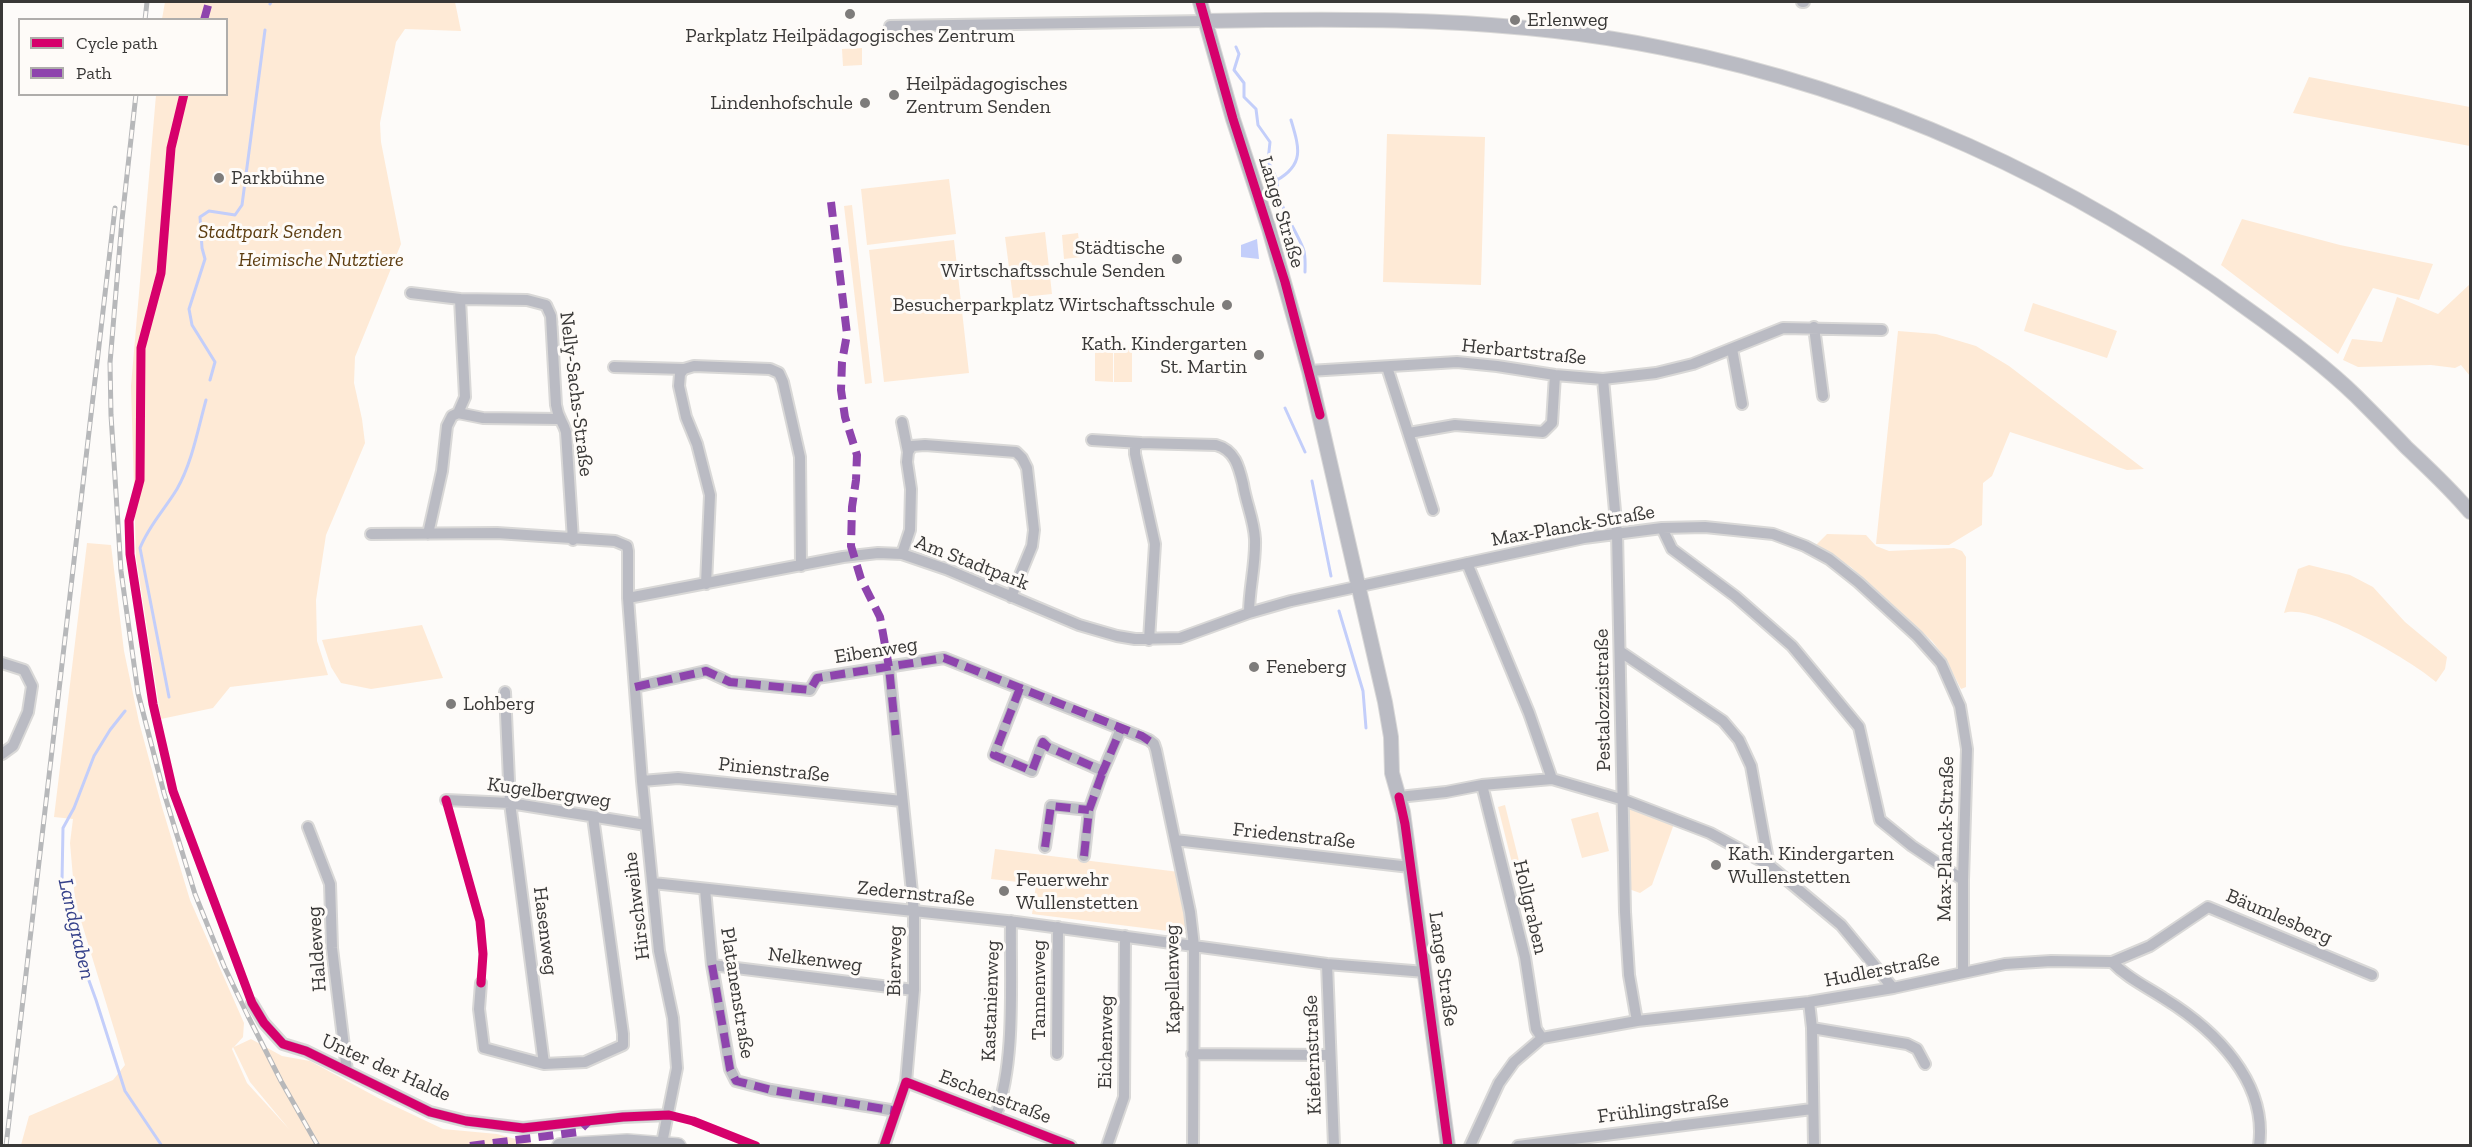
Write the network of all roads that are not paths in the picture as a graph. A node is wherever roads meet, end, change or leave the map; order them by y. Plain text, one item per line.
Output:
1 (1200, 2) edge
2 (1205, 21) junction
3 (890, 26) dead end
4 (411, 293) dead end
5 (460, 299) junction
6 (1814, 327) junction
7 (1882, 330) dead end
8 (1732, 349) junction
9 (614, 367) dead end
10 (1387, 367) junction
11 (684, 369) junction
12 (1309, 371) junction
13 (1555, 375) junction
14 (1602, 379) junction
15 (1823, 396) dead end
16 (1742, 404) dead end
17 (458, 413) junction
18 (558, 419) junction
19 (903, 422) dead end
20 (1409, 433) junction
21 (1092, 440) dead end
22 (1141, 443) junction
23 (908, 452) junction
24 (1433, 510) dead end
25 (2470, 512) edge
26 (1662, 528) junction
27 (1617, 533) junction
28 (370, 534) dead end
29 (428, 534) junction
30 (573, 540) junction
31 (902, 555) junction
32 (1467, 563) junction
33 (801, 566) junction
34 (706, 584) junction
35 (1357, 586) junction
36 (1011, 597) junction
37 (628, 598) junction
38 (1249, 613) junction
39 (1149, 640) junction
40 (1621, 652) junction
41 (2, 663) edge
42 (889, 667) junction
43 (635, 687) junction
44 (1020, 688) junction
45 (505, 692) dead end
46 (1121, 729) junction
47 (1154, 744) joint
48 (2, 754) edge
49 (1103, 771) junction
50 (1552, 780) junction
51 (642, 781) junction
52 (1482, 785) junction
53 (1399, 797) junction
54 (446, 800) dead end
55 (1623, 800) junction
56 (902, 801) junction
57 (510, 803) junction
58 (1089, 810) junction
59 (593, 817) junction
60 (646, 825) junction
61 (308, 827) dead end
62 (1175, 840) junction
63 (1046, 847) dead end
64 (1084, 856) dead end
65 (1769, 865) junction
66 (1410, 867) junction
67 (1963, 880) junction
68 (653, 883) junction
69 (705, 889) junction
70 (914, 912) junction
71 (1011, 921) junction
72 (1058, 927) junction
73 (1125, 936) junction
74 (1194, 946) junction
75 (2112, 962) junction
76 (1327, 964) junction
77 (712, 965) junction
78 (1425, 972) junction
79 (1963, 972) junction
80 (2372, 975) dead end
81 (481, 983) dead end
82 (1893, 988) junction
83 (914, 990) junction
84 (1809, 1002) junction
85 (252, 1003) dead end
86 (1637, 1021) junction
87 (1812, 1028) junction
88 (1542, 1038) junction
89 (1057, 1054) dead end
90 (1192, 1054) junction
91 (1330, 1055) junction
92 (544, 1064) junction
93 (1925, 1064) dead end
94 (347, 1071) junction
95 (906, 1082) junction
96 (1812, 1109) junction
97 (896, 1111) junction
98 (669, 1115) junction
99 (996, 1115) junction
100 (670, 1144) edge
101 (560, 1146) edge
102 (884, 1146) edge
103 (1071, 1146) edge
104 (1107, 1146) edge
105 (1193, 1146) edge
106 (1334, 1146) edge
107 (1448, 1146) edge
108 (1470, 1146) edge
109 (1518, 1146) edge
110 (1814, 1146) edge
111 (2259, 1146) edge

1 - 2 street, Lange Straße
2 - 3 street
2 - 12 street, Lange Straße
2 - 25 street
4 - 5 street, Nelly-Sachs-Straße
5 - 17 street
5 - 18 street, Nelly-Sachs-Straße
6 - 7 street, Herbartstraße
6 - 8 street, Herbartstraße
6 - 15 street
8 - 14 street, Herbartstraße
8 - 16 street
9 - 11 street
10 - 12 street, Herbartstraße
10 - 13 street, Herbartstraße
10 - 20 street
11 - 33 street
11 - 34 street
12 - 35 street, Lange Straße
13 - 14 street, Herbartstraße
13 - 20 street
14 - 27 street, Pestalozzistraße
17 - 18 street
17 - 29 street
18 - 30 street, Nelly-Sachs-Straße
19 - 23 street
20 - 24 street
21 - 22 street
22 - 38 street
22 - 39 street
23 - 31 street
23 - 36 street
26 - 27 street, Max-Planck-Straße
26 - 67 street
26 - 67 street, Max-Planck-Straße
27 - 32 street, Max-Planck-Straße
27 - 40 street, Pestalozzistraße
28 - 29 street
29 - 30 street
30 - 37 street
31 - 33 street, Am Stadtpark
31 - 36 street, Am Stadtpark
32 - 35 street, Max-Planck-Straße
32 - 50 street
33 - 34 street, Am Stadtpark
34 - 37 street, Am Stadtpark
35 - 38 street, Am Stadtpark
35 - 53 street, Lange Straße
36 - 39 street, Am Stadtpark
37 - 43 street, Hirschweihe
38 - 39 street, Am Stadtpark
40 - 55 street, Pestalozzistraße
40 - 65 street
41 - 48 street
42 - 43 street, Eibenweg
42 - 44 street, Eibenweg
42 - 56 street, Bierweg
43 - 51 street, Hirschweihe
44 - 46 street, Eibenweg
44 - 49 street
45 - 57 street, Hasenweg
46 - 47 street, Eibenweg
46 - 49 street
47 - 62 street, Kapellenweg
49 - 58 street
50 - 52 street
50 - 55 street
51 - 56 street, Pinienstraße
51 - 60 street, Hirschweihe
52 - 53 street
52 - 88 street, Hollgraben
53 - 66 street, Lange Straße
54 - 57 street, Kugelbergweg
55 - 65 street
55 - 86 street, Pestalozzistraße
56 - 70 street, Bierweg
57 - 59 street, Kugelbergweg
57 - 92 street, Hasenweg
58 - 63 street
58 - 64 street
59 - 60 street, Kugelbergweg
59 - 92 street
60 - 68 street, Hirschweihe
61 - 94 street, Haldeweg
62 - 66 street, Friedenstraße
62 - 74 street, Kapellenweg
65 - 82 street
66 - 78 street, Lange Straße
67 - 79 street, Max-Planck-Straße
68 - 69 street, Zedernstraße
68 - 98 street, Hirschweihe
69 - 70 street, Zedernstraße
69 - 77 street, Platanenstraße
70 - 71 street, Zedernstraße
70 - 83 street, Bierweg
71 - 72 street, Zedernstraße
71 - 99 street, Kastanienweg
72 - 73 street, Zedernstraße
72 - 89 street, Tannenweg
73 - 74 street, Zedernstraße
73 - 104 street, Eichenweg
74 - 76 street, Zedernstraße
74 - 90 street, Kapellenweg
75 - 79 street, Hudlerstraße
75 - 80 street, Bäumlesberg
75 - 111 street
76 - 78 street, Zedernstraße
76 - 91 street, Kiefernstraße
77 - 83 street, Nelkenweg
77 - 97 street, Platanenstraße
78 - 107 street, Lange Straße
79 - 82 street, Hudlerstraße
81 - 92 street
82 - 84 street, Hudlerstraße
83 - 95 street, Bierweg
84 - 86 street, Hudlerstraße
84 - 87 street
85 - 94 street, Unter der Halde
86 - 88 street, Hudlerstraße
87 - 93 street
87 - 96 street
88 - 108 street
90 - 91 street
90 - 105 street, Kapellenweg
91 - 106 street, Kiefernstraße
94 - 98 street, Unter der Halde
95 - 97 street, Bierweg
95 - 99 street, Eschenstraße
96 - 109 street, Frühlingstraße
96 - 110 street
97 - 102 street, Bierweg
98 - 100 street, Hirschweihe
99 - 103 street, Eschenstraße
100 - 101 main road

